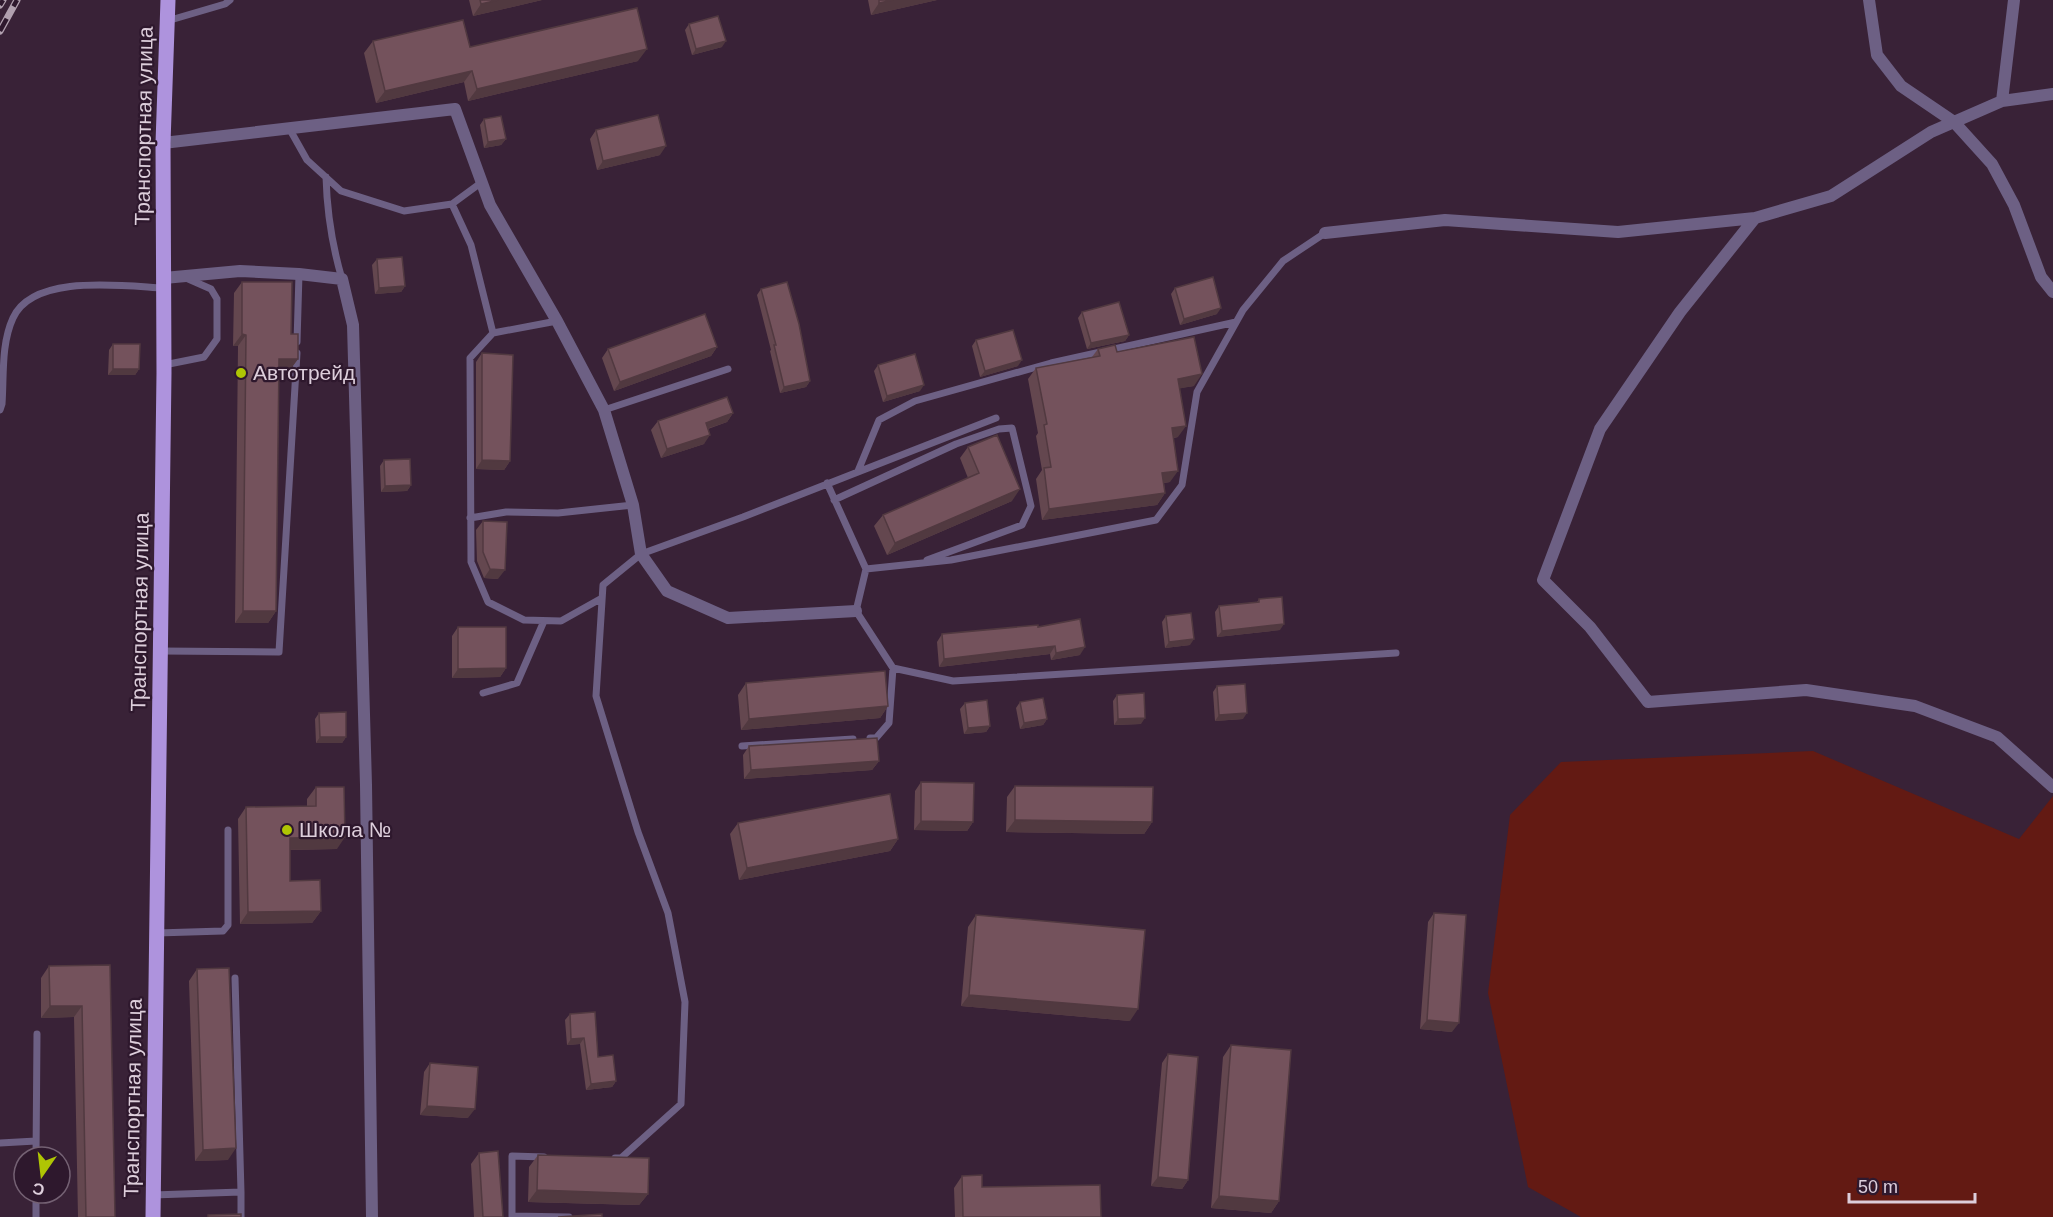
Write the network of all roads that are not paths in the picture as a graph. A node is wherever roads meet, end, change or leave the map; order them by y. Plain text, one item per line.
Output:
1 (230, 0) edge
2 (1869, 0) edge
3 (2014, 0) edge
4 (167, 10) edge
5 (2053, 94) edge
6 (2002, 101) junction
7 (1954, 122) junction
8 (289, 128) junction
9 (163, 143) junction
10 (326, 177) junction
11 (482, 182) junction
12 (452, 204) junction
13 (1755, 218) junction
14 (1325, 233) joint
15 (299, 274) junction
16 (181, 276) junction
17 (342, 279) junction
18 (164, 283) junction
19 (2053, 292) edge
20 (557, 321) junction
21 (1236, 322) junction
22 (493, 333) junction
23 (164, 365) junction
24 (728, 369) dead end
25 (0, 410) edge
26 (604, 410) junction
27 (996, 418) dead end
28 (858, 471) junction
29 (827, 483) junction
30 (834, 500) junction
31 (633, 505) junction
32 (470, 518) junction
33 (641, 554) junction
34 (916, 564) junction
35 (866, 569) junction
36 (602, 598) junction
37 (856, 611) junction
38 (544, 621) junction
39 (160, 651) junction
40 (1396, 653) dead end
41 (893, 668) junction
42 (483, 693) dead end
43 (742, 746) dead end
44 (2053, 787) edge
45 (228, 830) dead end
46 (157, 933) junction
47 (235, 978) dead end
48 (37, 1034) dead end
49 (36, 1141) junction
50 (0, 1143) edge
51 (36, 1145) edge
52 (556, 1157) edge
53 (610, 1158) edge
54 (241, 1192) junction
55 (153, 1195) junction
56 (153, 1217) edge
57 (241, 1217) edge
58 (372, 1217) edge
59 (581, 1217) edge

1 - 4 lane
2 - 7 street
3 - 6 street
4 - 9 main road, Транспортная улица
5 - 6 street
6 - 7 street
7 - 13 street
7 - 19 street
8 - 9 street
8 - 10 lane
8 - 11 street
9 - 18 main road, Транспортная улица
10 - 12 lane
10 - 17 lane
11 - 12 lane
11 - 20 street
12 - 22 lane
13 - 14 street
13 - 44 street
14 - 21 lane
15 - 16 street
15 - 17 street
15 - 39 lane
16 - 18 street
16 - 23 lane
17 - 58 street
18 - 23 main road, Транспортная улица
18 - 25 lane
20 - 22 lane
20 - 26 street
21 - 28 lane
21 - 34 lane
22 - 32 lane
23 - 39 main road, Транспортная улица
24 - 26 lane
26 - 31 street
27 - 28 lane
28 - 29 lane
29 - 30 lane
29 - 33 lane
30 - 34 lane
30 - 35 lane
31 - 32 lane
31 - 33 street
32 - 38 lane
33 - 36 lane
33 - 37 street
34 - 35 lane
35 - 37 lane
36 - 38 lane
36 - 53 lane
37 - 41 lane
38 - 42 lane
39 - 46 main road, Транспортная улица
40 - 41 lane
41 - 43 lane
45 - 46 lane
46 - 55 main road, Транспортная улица
47 - 54 lane
48 - 49 lane
49 - 50 lane
49 - 51 lane
52 - 59 lane
54 - 55 lane
54 - 57 lane
55 - 56 main road, Транспортная улица

